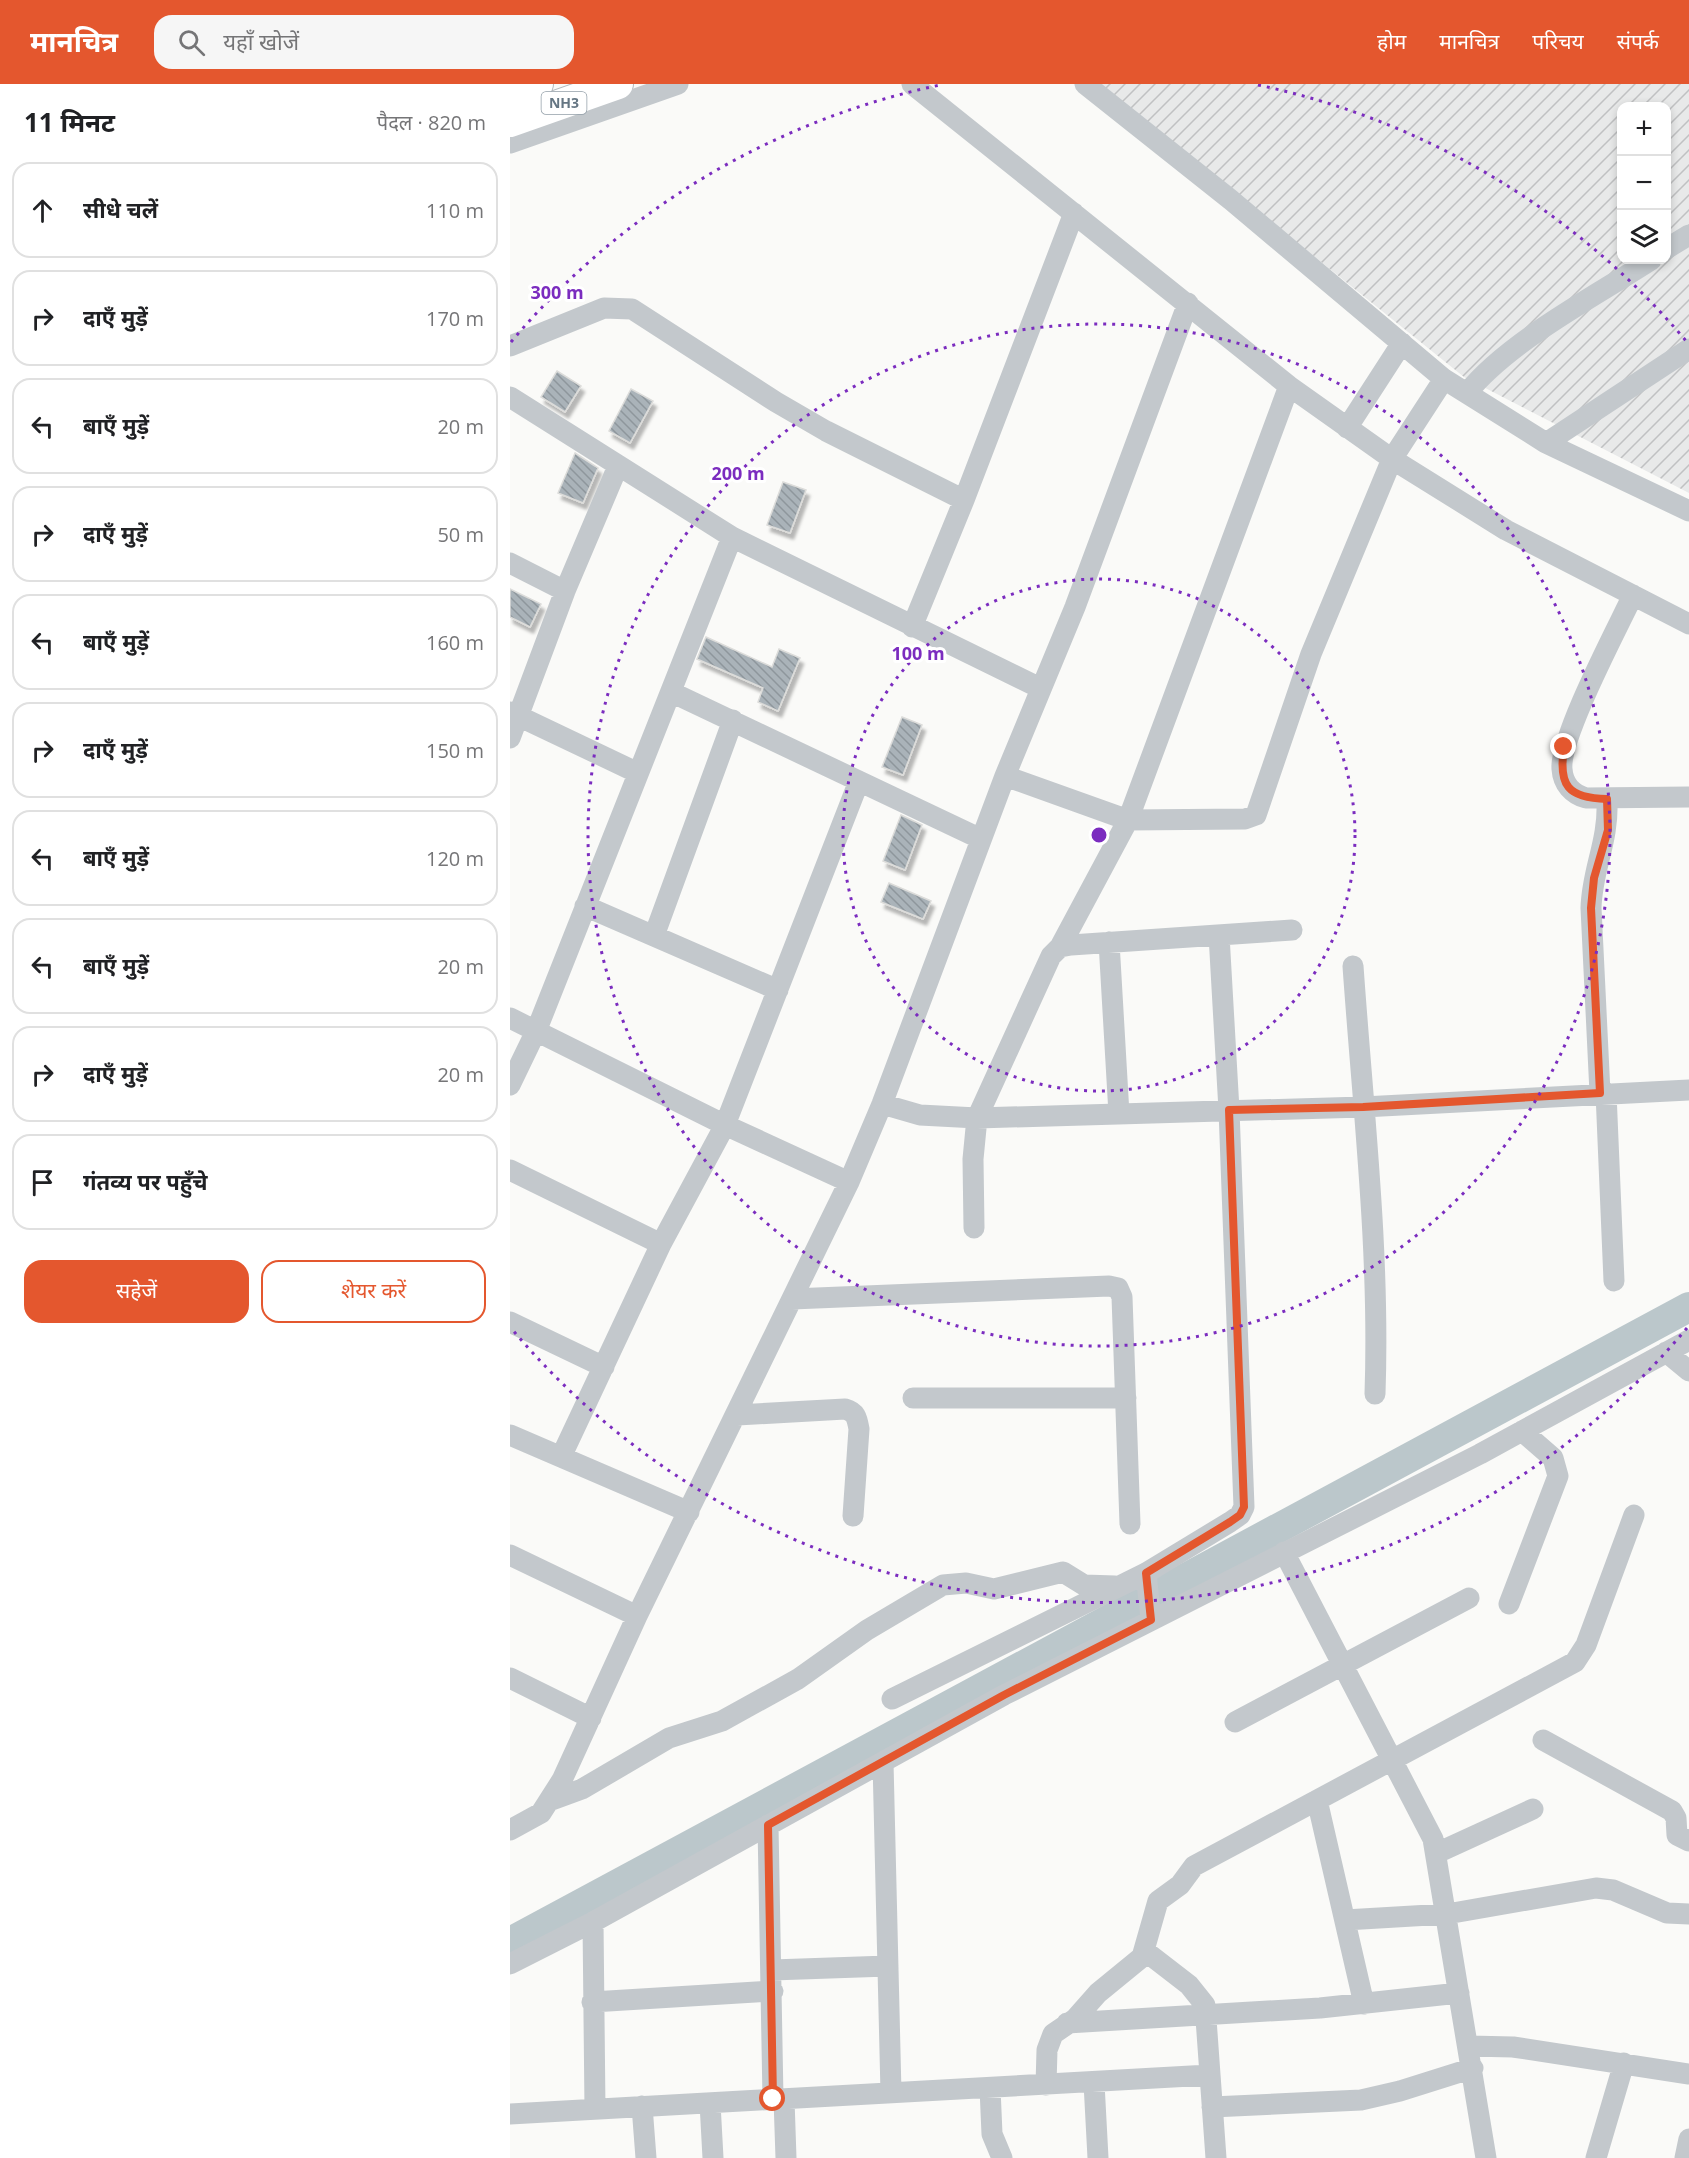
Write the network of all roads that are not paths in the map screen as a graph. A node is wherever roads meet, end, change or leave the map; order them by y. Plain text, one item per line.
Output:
1 (538, 84) edge
2 (618, 84) edge
3 (678, 84) edge
4 (912, 84) edge
5 (1085, 84) edge
6 (510, 94) edge
7 (510, 122) edge
8 (510, 142) edge
9 (1074, 213) junction
10 (1689, 235) edge
11 (1671, 246) edge
12 (1645, 264) edge
13 (1188, 303) junction
14 (1402, 343) junction
15 (510, 346) edge
16 (1689, 349) edge
17 (1444, 379) junction
18 (1289, 386) junction
19 (1467, 393) junction
20 (510, 397) edge
21 (1347, 428) junction
22 (1546, 443) junction
23 (1392, 459) junction
24 (618, 466) junction
25 (964, 500) junction
26 (1689, 511) edge
27 (732, 537) junction
28 (510, 563) edge
29 (566, 591) junction
30 (1633, 595) junction
31 (1689, 624) edge
32 (912, 627) junction
33 (1040, 688) junction
34 (670, 692) junction
35 (515, 714) edge
36 (733, 720) junction
37 (510, 738) edge
38 (638, 773) junction
39 (1005, 776) junction
40 (859, 781) junction
41 (1689, 797) edge
42 (1607, 799) junction
43 (1128, 820) junction
44 (981, 838) junction
45 (585, 906) junction
46 (1292, 930) dead end
47 (1219, 935) junction
48 (654, 936) junction
49 (1109, 942) junction
50 (1060, 947) junction
51 (1353, 966) dead end
52 (778, 990) junction
53 (510, 1017) edge
54 (537, 1029) junction
55 (510, 1085) edge
56 (1689, 1090) edge
57 (1603, 1093) junction
58 (882, 1104) junction
59 (1363, 1107) junction
60 (1229, 1110) junction
61 (1119, 1114) junction
62 (977, 1118) junction
63 (725, 1125) junction
64 (510, 1170) edge
65 (849, 1182) junction
66 (974, 1228) dead end
67 (661, 1244) junction
68 (1614, 1281) dead end
69 (792, 1299) junction
70 (510, 1322) edge
71 (1689, 1340) edge
72 (1666, 1352) junction
73 (604, 1367) junction
74 (1689, 1371) edge
75 (1375, 1395) dead end
76 (913, 1398) dead end
77 (1126, 1398) junction
78 (737, 1415) junction
79 (1522, 1431) junction
80 (510, 1435) edge
81 (561, 1457) junction
82 (689, 1512) junction
83 (1634, 1515) dead end
84 (853, 1516) dead end
85 (1130, 1524) dead end
86 (1284, 1552) junction
87 (510, 1555) edge
88 (1147, 1577) junction
89 (1118, 1586) junction
90 (1469, 1598) dead end
91 (1509, 1604) dead end
92 (1150, 1614) junction
93 (637, 1616) junction
94 (1342, 1664) junction
95 (510, 1678) edge
96 (892, 1699) dead end
97 (591, 1718) junction
98 (1235, 1722) dead end
99 (1543, 1740) dead end
100 (883, 1761) junction
101 (1392, 1761) junction
102 (552, 1800) junction
103 (1317, 1800) junction
104 (1533, 1809) dead end
105 (768, 1825) junction
106 (510, 1830) edge
107 (1689, 1841) edge
108 (1437, 1852) junction
109 (1447, 1914) junction
110 (1689, 1914) edge
111 (1345, 1920) junction
112 (593, 1922) junction
113 (1145, 1951) junction
114 (510, 1964) edge
115 (888, 1966) junction
116 (772, 1970) junction
117 (773, 1992) junction
118 (1459, 1993) junction
119 (592, 2002) junction
120 (1364, 2004) junction
121 (1208, 2016) junction
122 (1067, 2023) junction
123 (1469, 2046) junction
124 (1624, 2063) junction
125 (1473, 2068) junction
126 (1689, 2074) edge
127 (1209, 2075) junction
128 (1094, 2083) junction
129 (1046, 2085) junction
130 (990, 2088) junction
131 (891, 2093) junction
132 (778, 2099) junction
133 (710, 2103) junction
134 (642, 2106) junction
135 (1212, 2107) junction
136 (595, 2109) junction
137 (510, 2114) edge
138 (1689, 2139) edge
139 (646, 2158) edge
140 (713, 2158) edge
141 (786, 2158) edge
142 (1002, 2158) edge
143 (1098, 2158) edge
144 (1216, 2158) edge
145 (1486, 2158) edge
146 (1596, 2158) edge
147 (1685, 2158) edge

1 - 6 highway, NH3
2 - 7 highway, NH3
3 - 8 street
4 - 9 street
5 - 14 street
9 - 13 street
9 - 25 street
10 - 11 street
12 - 19 street
13 - 18 street
13 - 33 street
14 - 17 street
14 - 21 street
15 - 25 street
16 - 22 street
17 - 19 street
17 - 23 street
18 - 21 street
18 - 43 street
19 - 22 street
20 - 24 street
21 - 23 street
22 - 26 street
23 - 30 street
23 - 43 street
24 - 27 street
24 - 29 street
25 - 32 street
27 - 32 street
27 - 34 street
28 - 29 street
29 - 35 street
30 - 31 street
30 - 42 street
32 - 33 street
33 - 39 street
34 - 36 street
34 - 38 street
35 - 37 street
35 - 38 street
36 - 40 street
36 - 48 street
38 - 45 street
39 - 43 street
39 - 44 street
40 - 44 street
40 - 52 street
41 - 42 street
42 - 57 street
43 - 50 street
44 - 58 street
45 - 48 street
45 - 54 street
46 - 47 street
47 - 49 street
47 - 60 street
48 - 52 street
49 - 50 street
49 - 61 street
50 - 62 street
51 - 59 street
52 - 63 street
53 - 54 street
54 - 55 street
54 - 63 street
56 - 57 street
57 - 59 street
57 - 68 street
58 - 62 street
58 - 65 street
59 - 60 street
59 - 75 street
60 - 61 street
60 - 88 street
61 - 62 street
62 - 66 street
63 - 65 street
63 - 67 street
64 - 67 street
65 - 69 street
67 - 73 street
69 - 77 street
69 - 78 street
70 - 73 street
71 - 72 street
72 - 74 street
72 - 79 street
73 - 81 street
76 - 77 street
77 - 85 street
78 - 82 street
78 - 84 street
79 - 86 street
79 - 91 street
80 - 81 street
81 - 82 street
82 - 93 street
83 - 101 street
86 - 92 street
86 - 94 street
87 - 93 street
88 - 89 street
88 - 92 street
89 - 96 street
89 - 102 street
90 - 94 street
92 - 100 street
93 - 97 street
94 - 98 street
94 - 101 street
95 - 97 street
97 - 102 street
99 - 107 street
100 - 105 street
100 - 115 street
101 - 103 street
101 - 108 street
102 - 106 street
103 - 111 street
103 - 113 street
104 - 108 street
105 - 112 street
105 - 116 street
108 - 109 street
109 - 110 street
109 - 111 street
109 - 118 street
111 - 120 street
112 - 114 street
112 - 119 street
113 - 121 street
113 - 122 street
115 - 116 street
115 - 131 street
116 - 117 street
117 - 119 street
117 - 132 street
118 - 120 street
118 - 123 street
119 - 136 street
120 - 121 street
121 - 122 street
121 - 127 street
122 - 129 street
123 - 124 street
123 - 125 street
124 - 126 street
124 - 146 street
125 - 135 street
125 - 145 street
127 - 128 street
127 - 135 street
128 - 129 street
128 - 143 street
129 - 130 street
130 - 131 street
130 - 142 street
131 - 132 street
132 - 133 street
132 - 141 street
133 - 134 street
133 - 140 street
134 - 136 street
134 - 139 street
135 - 144 street
136 - 137 street
138 - 147 street

